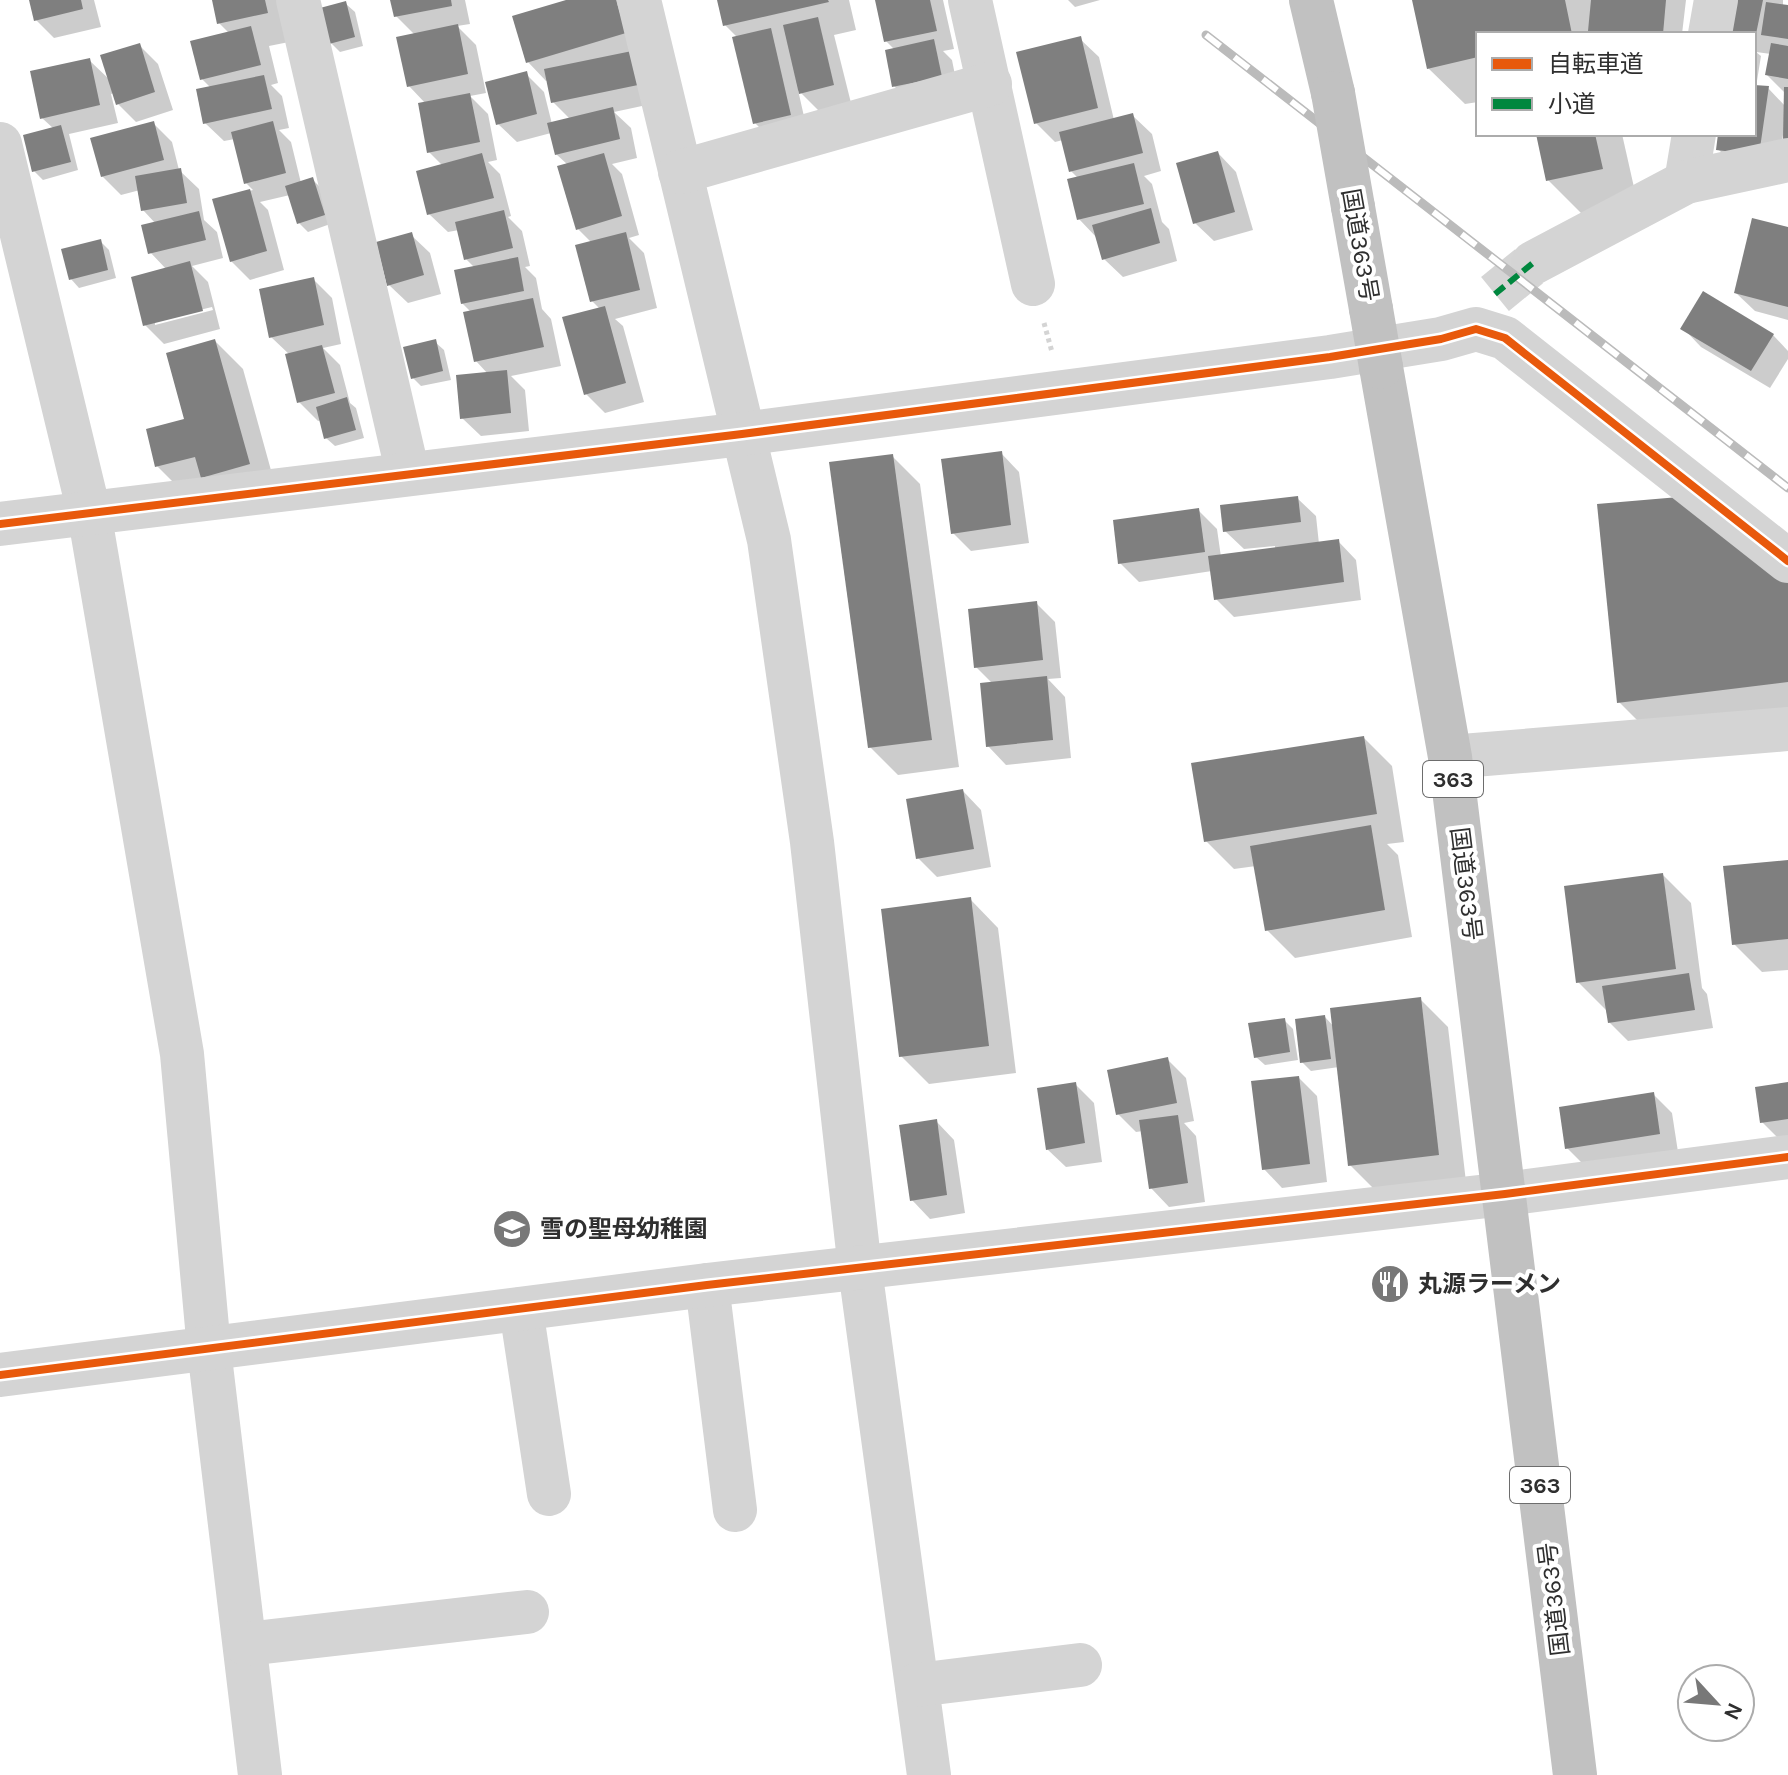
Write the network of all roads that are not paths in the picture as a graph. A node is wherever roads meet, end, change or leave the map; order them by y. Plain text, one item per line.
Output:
1 (298, 0) edge
2 (639, 0) edge
3 (970, 0) edge
4 (1311, 0) edge
5 (1716, 0) edge
6 (1710, 32) edge
7 (990, 84) junction
8 (1694, 136) edge
9 (0, 144) edge
10 (1788, 160) edge
11 (680, 172) junction
12 (1686, 182) junction
13 (1533, 263) tunnel mouth
14 (1033, 284) dead end
15 (742, 434) junction
16 (408, 474) junction
17 (89, 512) junction
18 (0, 524) edge
19 (1788, 561) edge
20 (1788, 729) edge
21 (1450, 757) junction
22 (1788, 1157) edge
23 (1505, 1194) junction
24 (860, 1269) junction
25 (707, 1285) junction
26 (521, 1309) junction
27 (209, 1349) junction
28 (0, 1375) edge
29 (549, 1494) dead end
30 (735, 1510) dead end
31 (527, 1612) dead end
32 (246, 1644) junction
33 (1080, 1665) dead end
34 (917, 1685) junction
35 (260, 1775) edge
36 (929, 1775) edge
37 (1575, 1775) edge

1 - 16 street
2 - 11 street
3 - 7 street
4 - 21 highway, 国道363号 / 363, bridge
5 - 6 street
7 - 11 street
7 - 14 street
8 - 12 street
9 - 17 street
10 - 12 street
11 - 15 street
12 - 13 street
15 - 16 street
15 - 19 street
15 - 24 street
16 - 17 street
17 - 18 street
17 - 27 street
20 - 21 street
21 - 23 highway, 国道363号 / 363
22 - 23 street
23 - 24 street
23 - 37 highway, 国道363号 / 363
24 - 25 street
24 - 34 street
25 - 26 street
25 - 30 street
26 - 27 street
26 - 29 street
27 - 28 street
27 - 32 street
31 - 32 street
32 - 35 street
33 - 34 street
34 - 36 street

